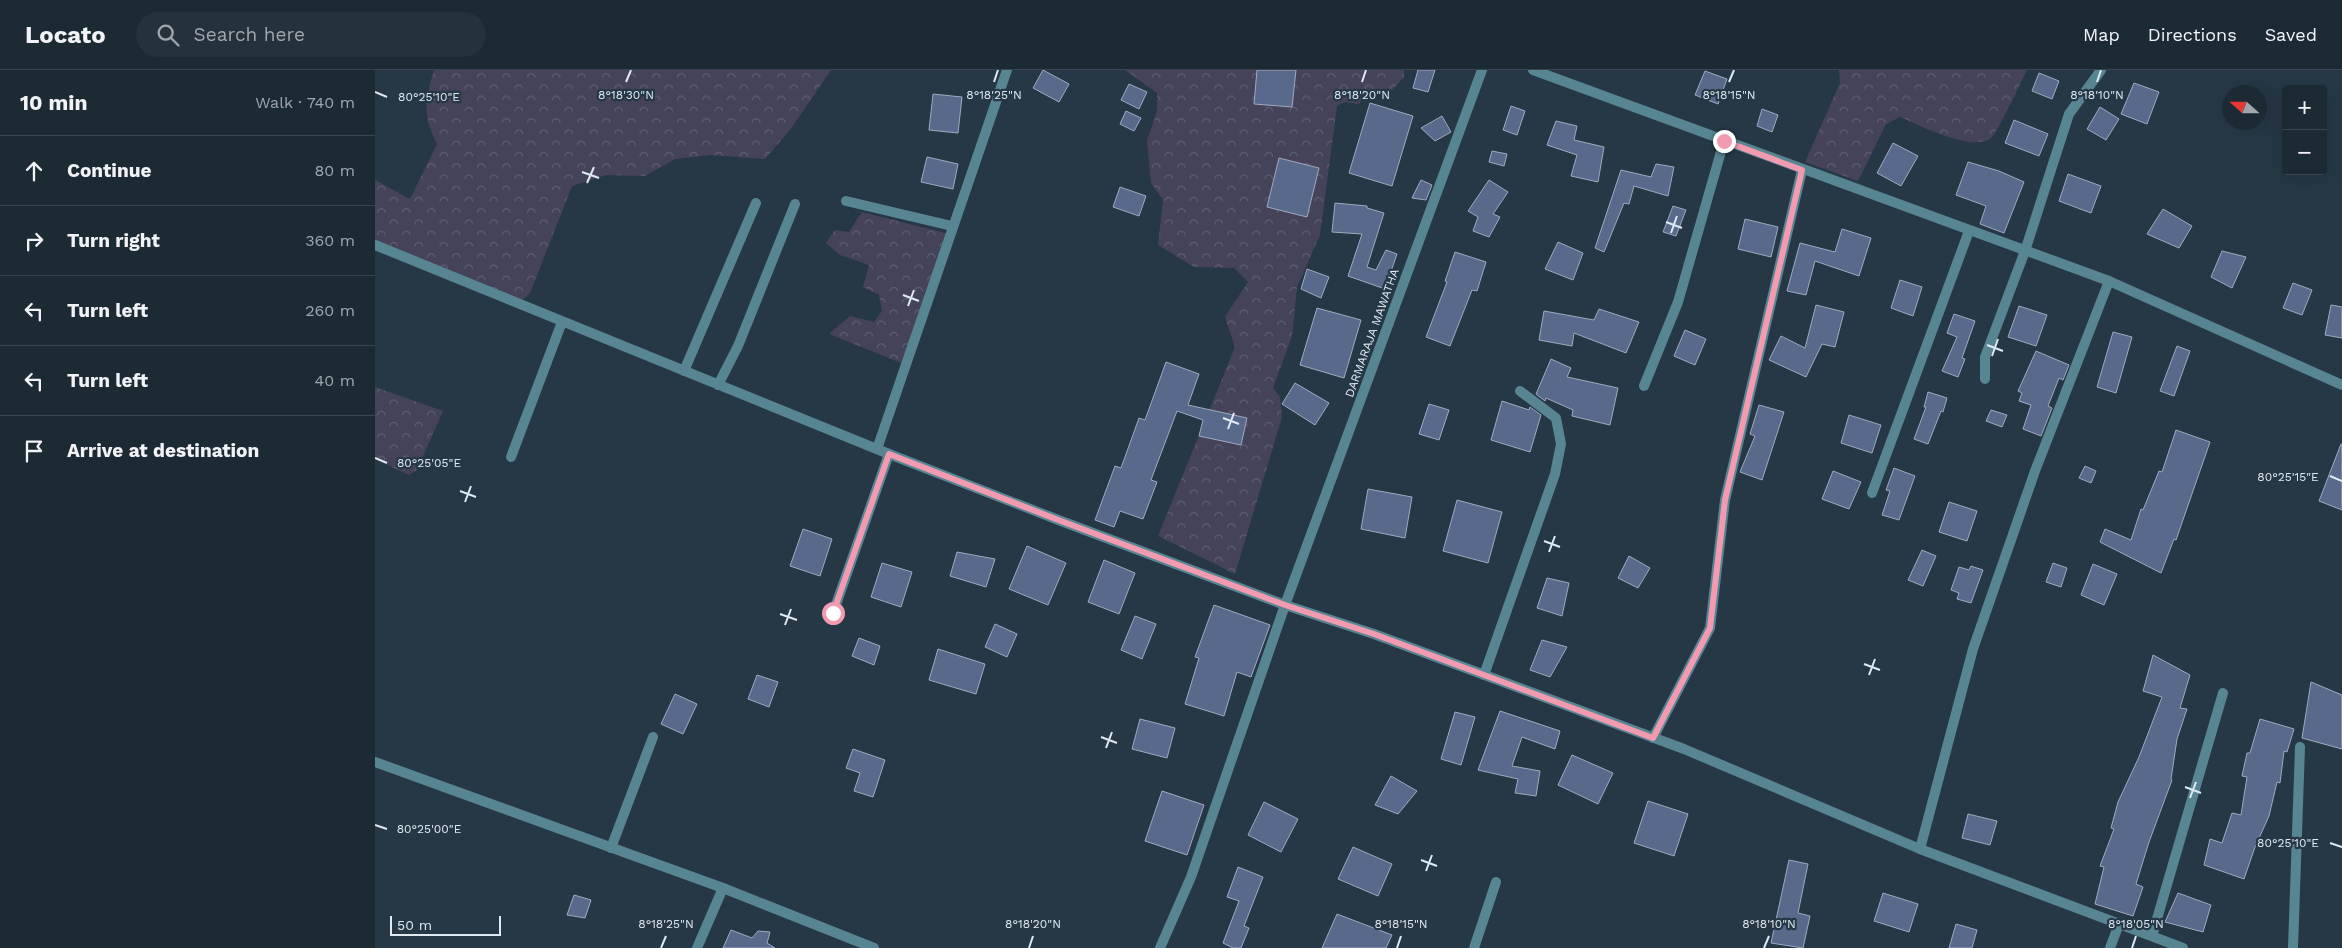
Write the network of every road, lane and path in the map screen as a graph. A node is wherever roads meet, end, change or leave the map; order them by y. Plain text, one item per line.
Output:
1 (1007, 70) edge
2 (1482, 70) edge
3 (1533, 70) edge
4 (2101, 70) edge
5 (1724, 141) junction
6 (1802, 170) junction
7 (846, 201) dead end
8 (756, 203) dead end
9 (795, 204) dead end
10 (952, 226) junction
11 (1969, 231) junction
12 (375, 244) edge
13 (2025, 251) junction
14 (2109, 282) junction
15 (562, 322) junction
16 (684, 371) junction
17 (1985, 379) dead end
18 (719, 385) junction
19 (2342, 385) edge
20 (1644, 386) dead end
21 (1520, 391) dead end
22 (877, 449) junction
23 (889, 454) junction
24 (511, 457) dead end
25 (1872, 493) dead end
26 (1285, 605) junction
27 (833, 613) dead end
28 (1484, 675) junction
29 (2223, 693) dead end
30 (653, 737) dead end
31 (1653, 738) junction
32 (2300, 747) dead end
33 (375, 762) edge
34 (611, 848) junction
35 (1920, 849) junction
36 (1496, 882) dead end
37 (723, 888) junction
38 (2119, 924) junction
39 (2152, 936) junction
40 (697, 948) edge
41 (874, 948) edge
42 (1160, 948) edge
43 (1474, 948) edge
44 (2110, 948) edge
45 (2183, 948) edge
46 (2293, 948) edge

1 - 10 street
2 - 26 street, DARMARAJA MAWATHA
3 - 5 street
4 - 13 street
5 - 6 street
5 - 20 street
6 - 11 street
6 - 31 street
7 - 10 street
8 - 16 street
9 - 18 street
10 - 22 street
11 - 13 street
11 - 25 street
12 - 15 street
13 - 14 street
13 - 17 street
14 - 19 street
14 - 35 street
15 - 16 street
15 - 24 street
16 - 18 street
18 - 22 street
21 - 28 street
22 - 23 street
23 - 26 street
23 - 27 street
26 - 28 street
26 - 42 street, DARMARAJA MAWATHA
28 - 31 street
29 - 39 street
30 - 34 street
31 - 35 street
32 - 46 street
33 - 34 street
34 - 37 street
35 - 38 street
36 - 43 street
37 - 40 street
37 - 41 street
38 - 39 street
38 - 44 street
39 - 45 street

